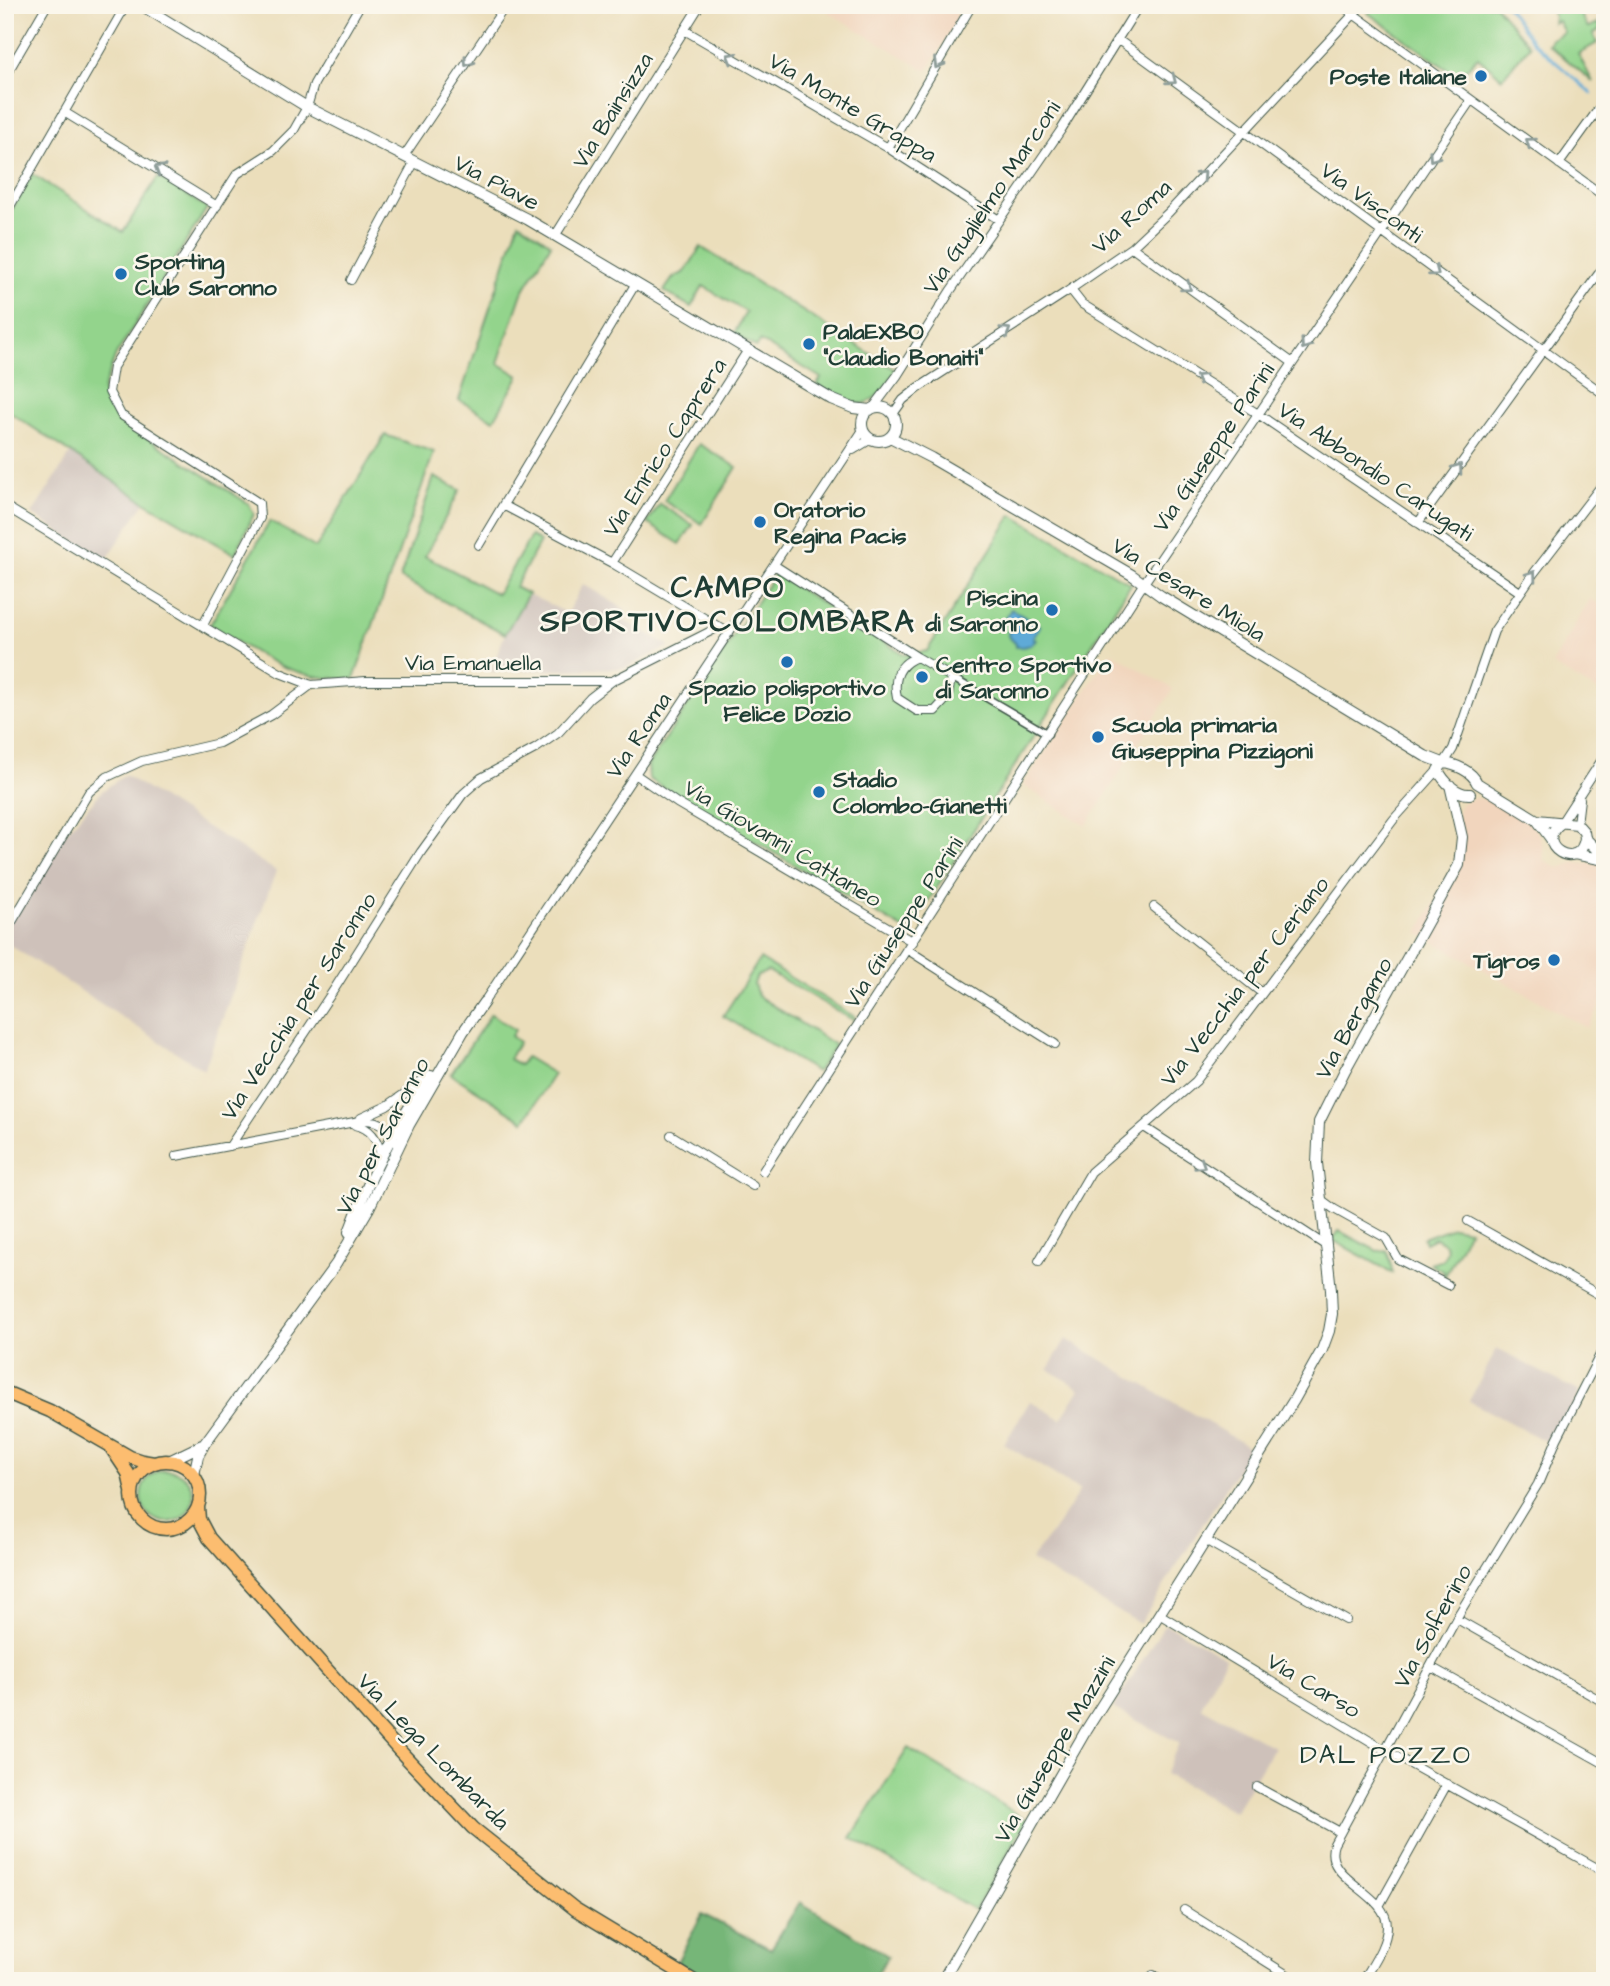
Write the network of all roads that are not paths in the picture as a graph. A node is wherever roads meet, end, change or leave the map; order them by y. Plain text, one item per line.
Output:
1 (47, 5) edge
2 (126, 5) edge
3 (141, 5) edge
4 (360, 5) edge
5 (506, 5) edge
6 (700, 5) edge
7 (972, 5) edge
8 (1138, 5) edge
9 (1341, 5) edge
10 (1363, 5) edge
11 (1353, 15) junction
12 (686, 31) junction
13 (1117, 39) junction
14 (5, 77) edge
15 (1471, 100) junction
16 (1604, 101) edge
17 (307, 107) junction
18 (64, 112) junction
19 (1243, 132) junction
20 (888, 148) junction
21 (404, 156) junction
22 (415, 162) junction
23 (1559, 164) junction
24 (1605, 197) edge
25 (217, 206) junction
26 (5, 215) edge
27 (999, 220) junction
28 (1382, 232) junction
29 (555, 236) junction
30 (1132, 247) junction
31 (1605, 265) edge
32 (351, 280) dead end
33 (636, 283) junction
34 (1071, 290) junction
35 (748, 350) junction
36 (1543, 350) junction
37 (1293, 363) junction
38 (1605, 395) edge
39 (831, 399) junction
40 (871, 409) junction
41 (893, 414) junction
42 (1258, 414) junction
43 (863, 427) junction
44 (892, 433) junction
45 (871, 439) junction
46 (848, 454) junction
47 (1605, 481) edge
48 (503, 505) junction
49 (5, 506) edge
50 (1419, 523) junction
51 (479, 545) dead end
52 (612, 564) junction
53 (774, 565) junction
54 (1144, 583) junction
55 (1520, 592) junction
56 (203, 625) junction
57 (719, 626) junction
58 (729, 633) junction
59 (917, 657) junction
60 (951, 677) junction
61 (612, 681) junction
62 (311, 685) junction
63 (1048, 734) junction
64 (1605, 755) edge
65 (1444, 771) junction
66 (635, 774) junction
67 (1473, 790) junction
68 (1580, 796) junction
69 (1459, 820) junction
70 (1537, 820) junction
71 (1561, 823) junction
72 (1577, 824) junction
73 (1585, 838) junction
74 (1551, 839) junction
75 (1574, 854) junction
76 (1605, 859) edge
77 (1154, 907) dead end
78 (6, 932) edge
79 (910, 946) junction
80 (1262, 993) junction
81 (484, 1002) joint
82 (460, 1036) junction
83 (1055, 1044) dead end
84 (432, 1074) junction
85 (345, 1125) junction
86 (1144, 1127) junction
87 (671, 1135) dead end
88 (392, 1138) junction
89 (230, 1146) junction
90 (395, 1151) junction
91 (176, 1156) dead end
92 (382, 1159) junction
93 (763, 1171) dead end
94 (753, 1185) dead end
95 (1320, 1198) junction
96 (1468, 1221) dead end
97 (1325, 1245) junction
98 (341, 1255) junction
99 (1039, 1261) dead end
100 (1448, 1286) dead end
101 (1605, 1298) edge
102 (1605, 1345) edge
103 (5, 1392) edge
104 (205, 1443) junction
105 (107, 1444) junction
106 (169, 1461) junction
107 (155, 1463) junction
108 (194, 1475) junction
109 (132, 1491) junction
110 (198, 1507) junction
111 (173, 1528) junction
112 (209, 1538) junction
113 (1205, 1540) junction
114 (1159, 1614) junction
115 (1457, 1619) junction
116 (1346, 1620) dead end
117 (1431, 1667) junction
118 (1605, 1703) edge
119 (1385, 1750) junction
120 (1605, 1764) edge
121 (1447, 1784) junction
122 (1257, 1787) dead end
123 (1340, 1832) junction
124 (1597, 1868) dead end
125 (1379, 1906) junction
126 (1184, 1910) dead end
127 (1153, 1975) dead end
128 (694, 1981) edge
129 (942, 1981) edge
130 (1164, 1981) edge
131 (1297, 1981) edge
132 (1363, 1981) edge

1 - 14 street
2 - 18 street
3 - 17 street, Via Piave
4 - 17 street
5 -> 21 street
6 - 12 street, Via Bainsizza
7 -> 20 street
8 - 13 street, Via Guglielmo Marconi
9 - 11 street
10 - 11 street, Via Roma
11 - 15 street
11 - 19 street, Via Roma
20 -> 12 street, Via Monte Grappa
12 - 29 street, Via Bainsizza
13 -> 19 street, Via Visconti
13 - 27 street, Via Guglielmo Marconi
23 -> 15 street
15 -> 28 street, Via Giuseppe Parini
16 - 23 street
17 - 21 street, Via Piave
17 - 25 street
25 -> 18 street
18 - 26 street
19 - 28 street, Via Visconti
30 -> 19 street, Via Roma
20 - 27 street, Via Monte Grappa
21 - 22 street, Via Piave
22 - 29 street, Via Piave
22 - 32 street
23 - 24 street
25 - 56 street
27 - 40 street, Via Guglielmo Marconi
28 -> 36 street, Via Visconti
28 -> 37 street, Via Giuseppe Parini
29 - 33 street, Via Piave
30 - 34 street, Via Roma
30 -> 37 street
31 - 36 street
33 - 35 street, Via Piave
33 - 48 street
41 -> 34 street, Via Roma
42 -> 34 street, Via Abbondio Carugati
35 - 39 street, Via Piave
35 - 52 street, Via Enrico Caprera
36 - 38 street, Via Visconti
50 -> 36 street
37 - 42 street, Via Giuseppe Parini
39 - 40 street, Via Piave
39 - 43 street, Via Piave
40 - 41 street
40 - 43 street
41 - 44 street
42 - 50 street, Via Abbondio Carugati
42 - 54 street, Via Giuseppe Parini
43 - 45 street
43 - 46 street, Via Roma
44 - 45 street
44 - 54 street, Via Cesare Miola
45 - 46 street, Via Roma
46 - 53 street, Via Roma
55 -> 47 street, Via Bergamo
48 - 51 street
48 - 52 street
49 - 56 street
50 - 55 street, Via Abbondio Carugati
52 - 57 street
53 - 58 street, Via Roma
53 - 59 street
54 - 63 street, Via Giuseppe Parini
54 - 65 street, Via Cesare Miola
55 - 65 street, Via Bergamo
56 - 62 street
57 - 58 street
57 - 61 street
58 - 66 street, Via Roma
59 - 60 street
59 - 60 street
60 - 63 street
61 - 62 street, Via Emanuella
61 - 89 street, Via Vecchia per Saronno
62 - 78 street
63 - 79 street, Via Giuseppe Parini
64 - 68 street
65 - 67 street
65 - 67 street
65 - 69 street, Via Bergamo
65 - 80 street, Via Vecchia per Ceriano
66 - 79 street, Via Giovanni Cattaneo
66 - 81 street, Via Roma
67 - 69 street, Via Bergamo
67 - 70 street
68 - 71 street
68 - 72 street
69 - 95 street, Via Bergamo
70 - 71 street
70 - 74 street
71 - 72 street
71 - 74 street
72 - 73 street
73 - 75 street
73 - 76 street
74 - 75 street
75 - 76 street
77 - 80 street
79 - 83 street, Via Giovanni Cattaneo
79 - 93 street, Via Giuseppe Parini
80 - 86 street, Via Vecchia per Ceriano
81 - 82 street, Via per Saronno
82 - 84 street, Via per Saronno
82 - 90 street, Via per Saronno
84 - 85 street
84 - 88 street, Via per Saronno
85 - 88 street
85 - 89 street
85 - 92 street
86 -> 97 street
86 - 99 street, Via Vecchia per Ceriano
87 - 94 street
88 - 90 street
88 - 92 street, Via per Saronno
89 - 91 street
90 - 98 street, Via per Saronno
92 - 98 street, Via per Saronno
95 - 97 street, Via Bergamo
95 - 100 street
96 - 101 street
97 - 113 street, Via Giuseppe Mazzini
98 - 104 street, Via per Saronno
102 - 115 street, Via Solferino
103 - 105 main road
104 - 106 street, Via per Saronno
104 - 108 street, Via per Saronno
105 - 107 main road
105 - 109 main road
106 - 107 main road
106 - 108 main road
107 - 109 main road
108 - 110 main road
109 - 111 main road
110 - 111 main road
110 - 112 main road, Via Lega Lombarda
111 - 112 main road
112 - 128 main road, Via Lega Lombarda
113 - 114 street, Via Giuseppe Mazzini
113 - 116 street
114 - 119 street, Via Carso
114 - 129 street, Via Giuseppe Mazzini
115 - 117 street, Via Solferino
115 - 118 street
117 - 119 street, Via Solferino
117 - 120 street
119 - 121 street, Via Carso
119 - 123 street, Via Solferino
121 - 124 street, Via Carso
121 - 125 street
122 - 123 street
123 - 125 street, Via Solferino
125 - 132 street
126 - 131 street
127 - 130 street

